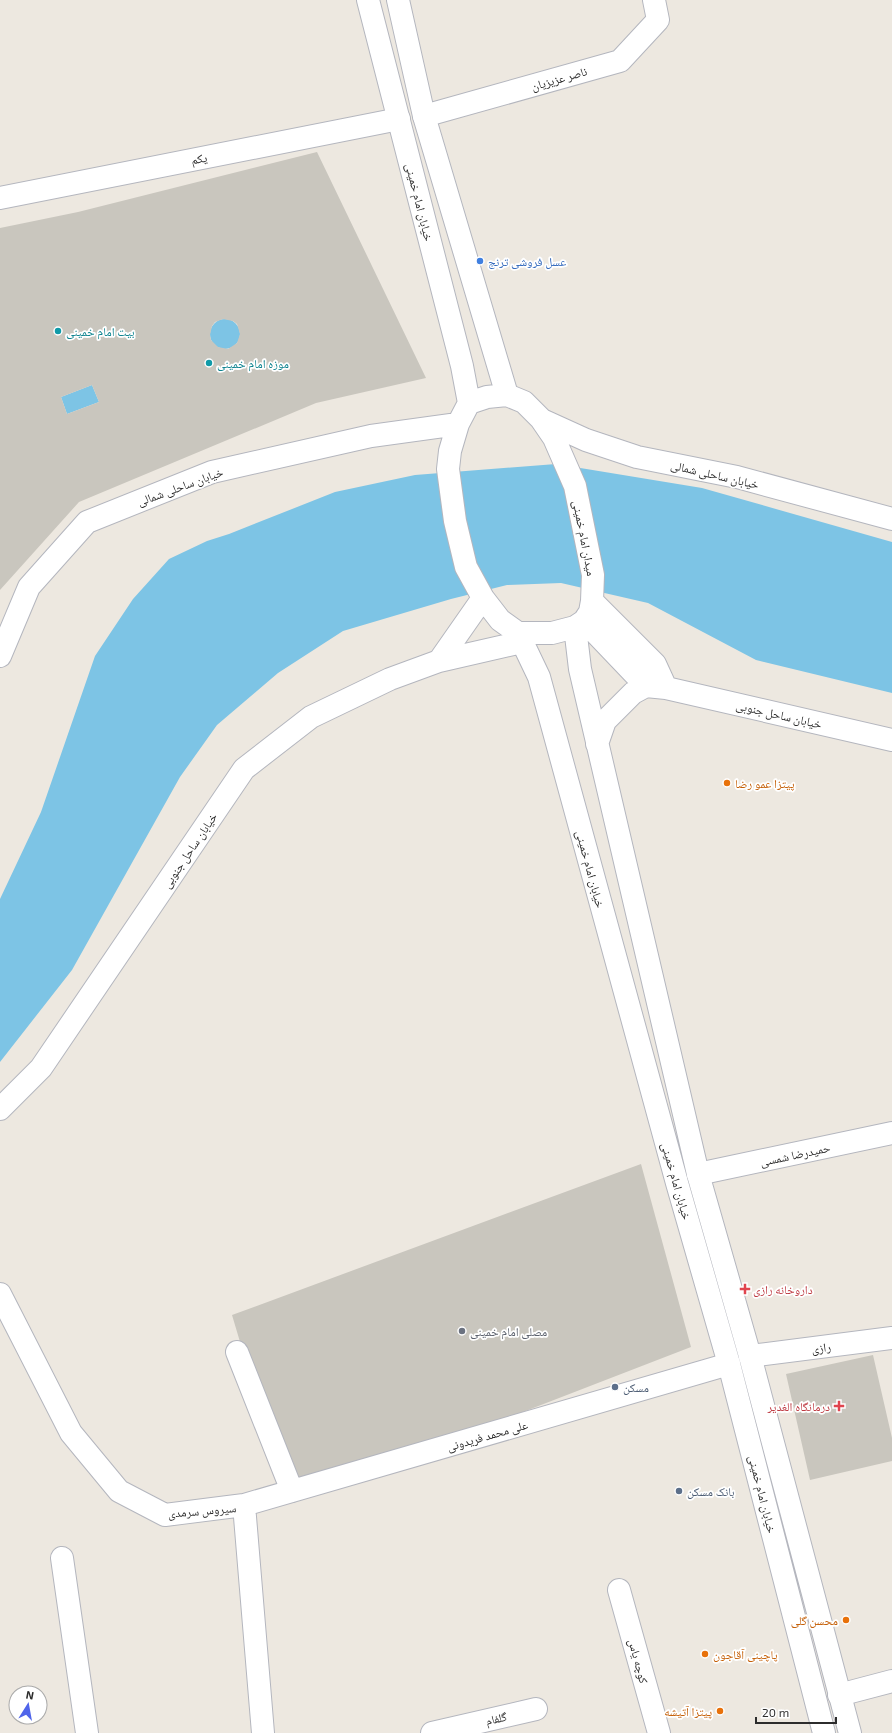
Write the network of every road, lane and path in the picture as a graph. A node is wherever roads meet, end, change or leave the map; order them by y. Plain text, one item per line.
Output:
1 (368, 0) edge
2 (398, 0) edge
3 (654, 0) edge
4 (424, 116) junction
5 (399, 119) junction
6 (0, 198) edge
7 (507, 395) junction
8 (469, 403) junction
9 (541, 419) junction
10 (458, 424) junction
11 (892, 519) edge
12 (482, 596) junction
13 (593, 597) junction
14 (579, 624) junction
15 (520, 638) junction
16 (0, 656) edge
17 (438, 661) junction
18 (656, 687) junction
19 (892, 740) edge
20 (597, 744) junction
21 (0, 1109) edge
22 (892, 1133) edge
23 (698, 1174) junction
24 (0, 1294) edge
25 (892, 1338) edge
26 (237, 1352) dead end
27 (750, 1356) junction
28 (729, 1364) junction
29 (292, 1491) junction
30 (244, 1505) junction
31 (62, 1558) dead end
32 (619, 1590) dead end
33 (892, 1682) edge
34 (839, 1695) junction
35 (536, 1709) dead end
36 (88, 1733) edge
37 (263, 1733) edge
38 (432, 1733) edge
39 (659, 1733) edge
40 (824, 1733) edge
41 (850, 1733) edge

1 - 5 main road, خیابان امام خمینی
2 - 4 main road
3 - 4 main road, ناصر عزیزیان
4 - 7 main road
5 - 6 main road, یکم
5 - 8 main road, خیابان امام خمینی
7 - 8 main road, میدان امام خمینی
7 - 9 main road, میدان امام خمینی
8 - 10 main road
9 - 11 main road, خیابان ساحلی شمالی
9 - 13 main road, میدان امام خمینی
10 - 12 main road
10 - 16 main road, خیابان ساحلی شمالی
12 - 15 main road
12 - 17 main road
13 - 14 main road, میدان امام خمینی
13 - 18 main road
14 - 15 main road
14 - 18 main road
14 - 20 main road, خیابان امام خمینی
15 - 17 main road, خیابان ساحل جنوبی
15 - 28 main road, خیابان امام خمینی
17 - 21 main road, خیابان ساحل جنوبی
18 - 19 main road, خیابان ساحل جنوبی
18 - 20 main road
20 - 23 main road, خیابان امام خمینی
22 - 23 main road, حمیدرضا شمسی
23 - 27 main road, خیابان امام خمینی
24 - 30 main road, سیروس سرمدی
25 - 27 main road, رازی
26 - 29 main road
27 - 34 main road, خیابان امام خمینی
28 - 29 main road, علی محمد فریدونی
28 - 40 main road, خیابان امام خمینی
29 - 30 main road, علی محمد فریدونی
30 - 37 main road, سیروس سرمدی
31 - 36 main road
32 - 39 main road, کوچه یاس
33 - 34 main road
34 - 41 main road, خیابان امام خمینی
35 - 38 main road, گلفام

